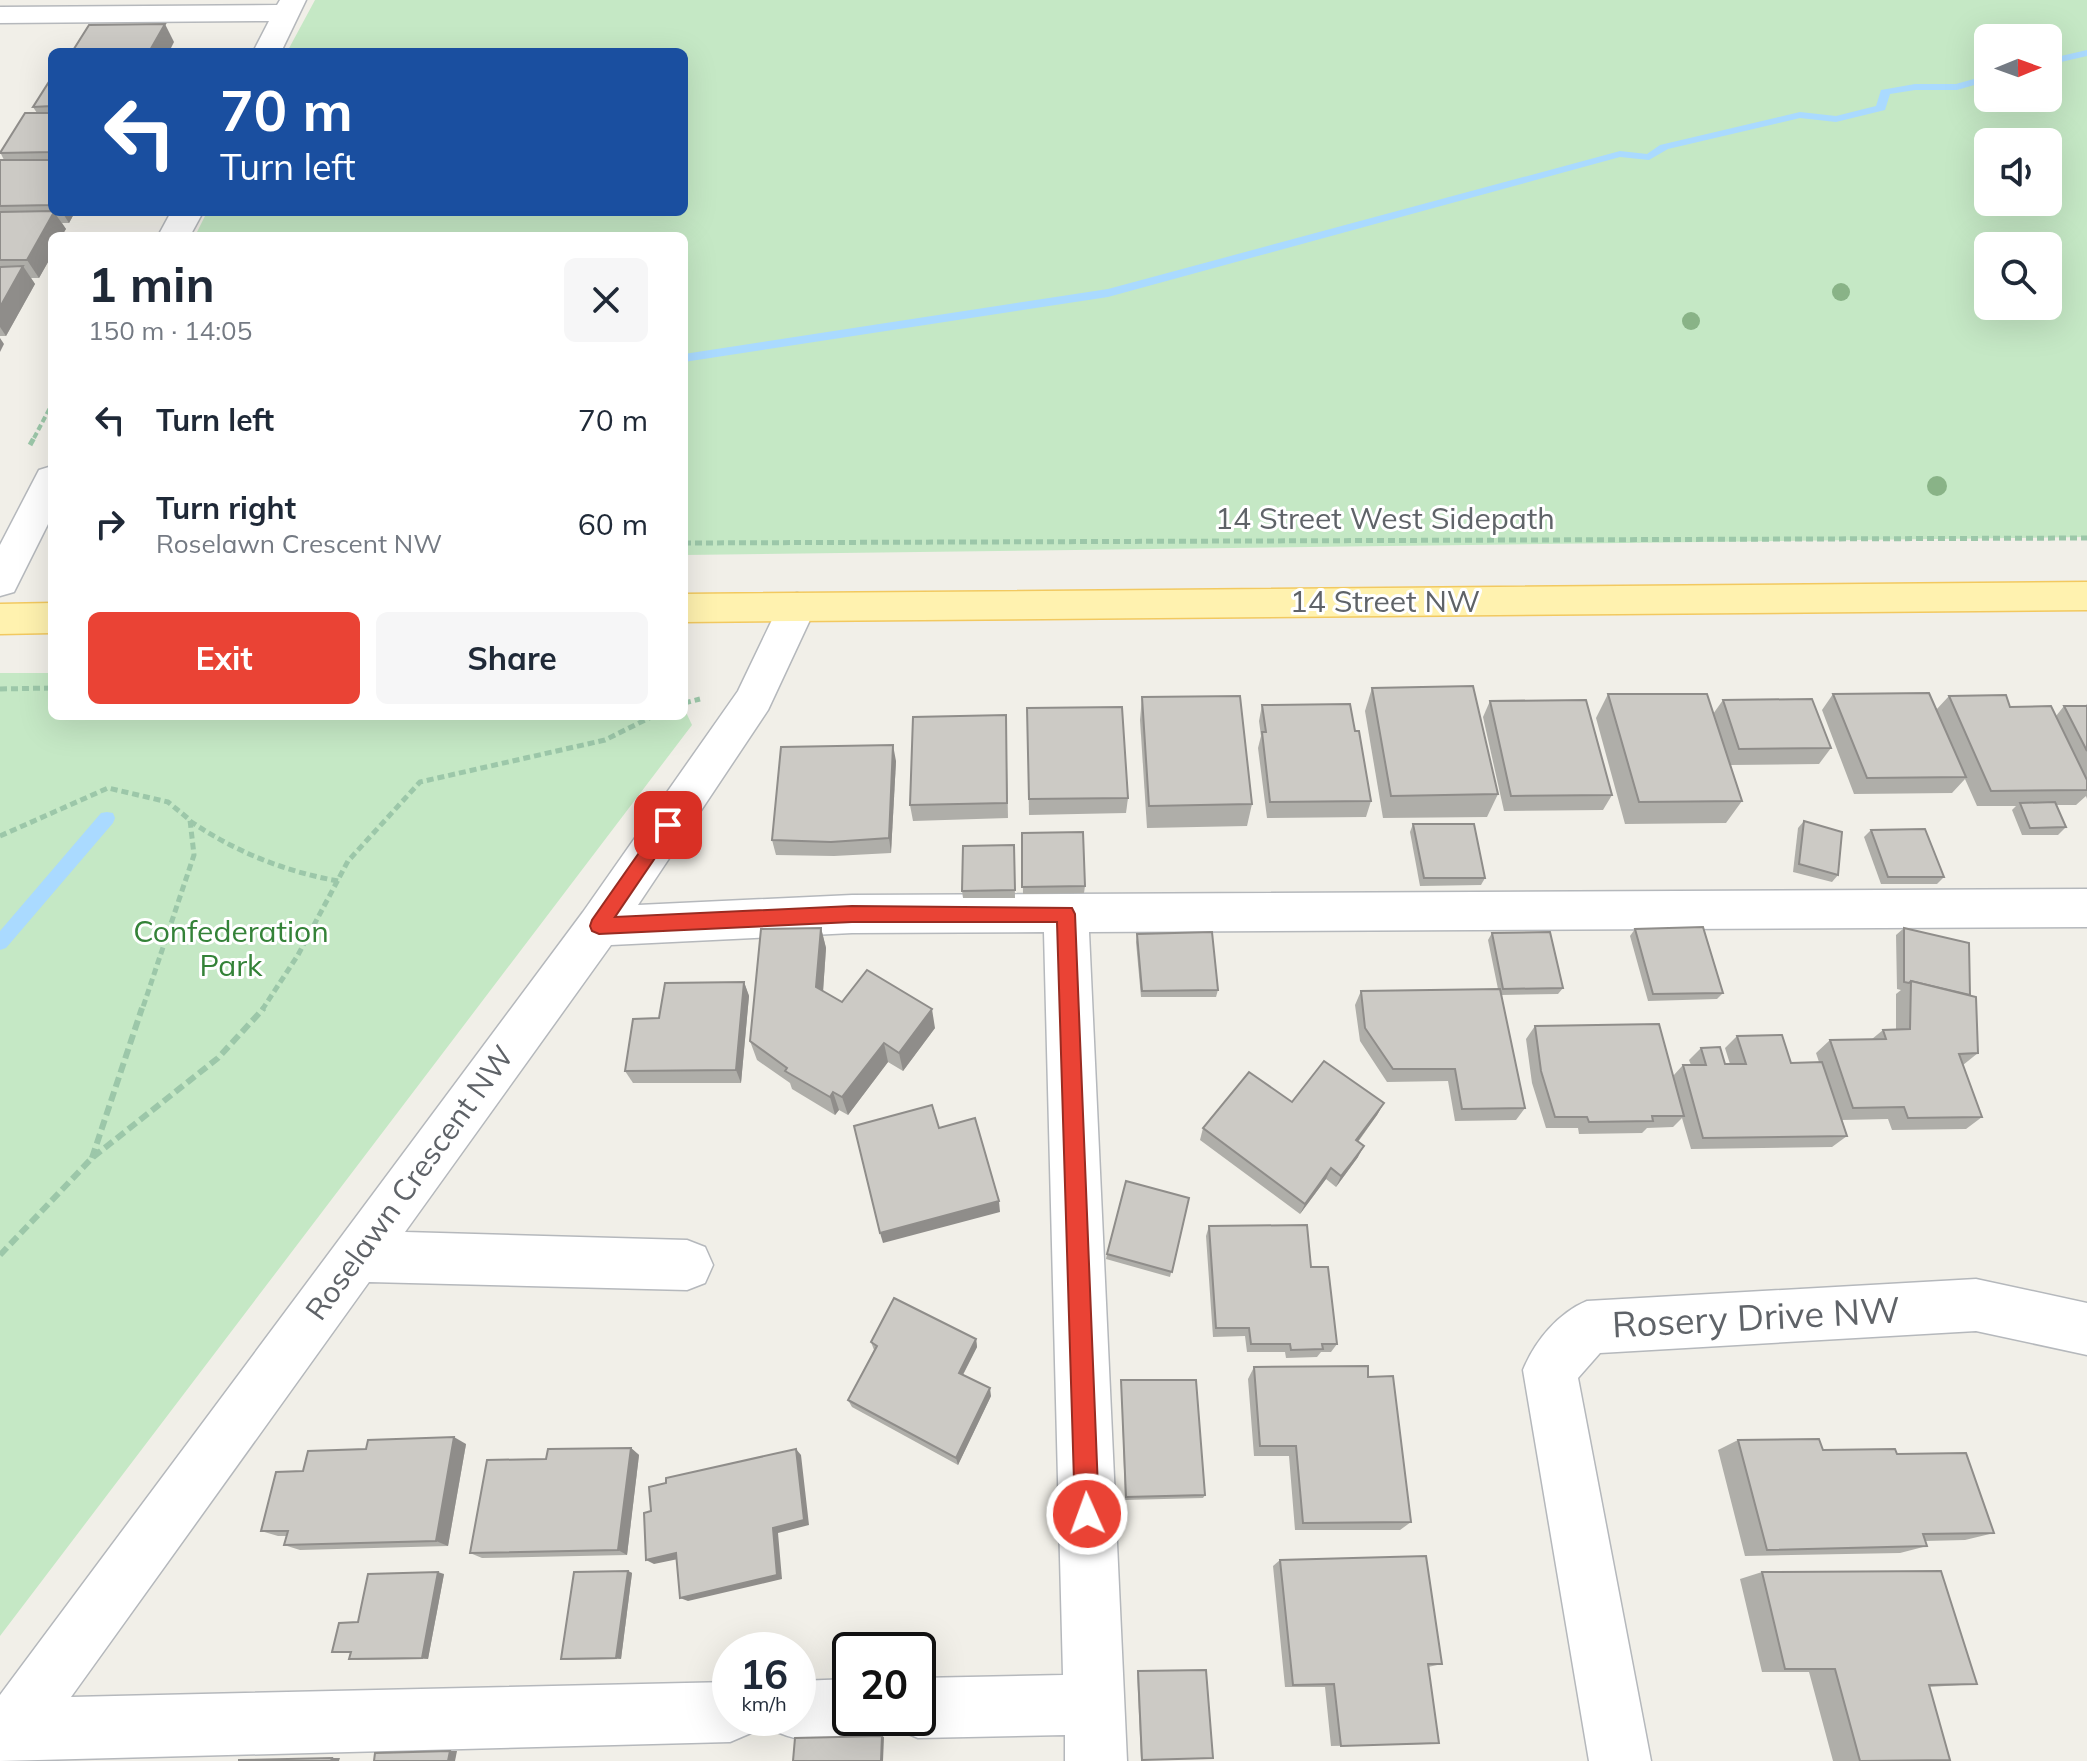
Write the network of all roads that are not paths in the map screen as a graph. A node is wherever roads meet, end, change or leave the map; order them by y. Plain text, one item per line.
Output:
1 (290, 6) edge
2 (6, 13) edge
3 (269, 48) edge
4 (48, 487) edge
5 (0, 582) edge
6 (2087, 596) edge
7 (797, 607) junction
8 (688, 608) edge
9 (48, 618) edge
10 (0, 619) edge
11 (2087, 908) edge
12 (1066, 914) junction
13 (599, 926) junction
14 (356, 1256) junction
15 (687, 1265) dead end
16 (2087, 1329) edge
17 (936, 1710) edge
18 (712, 1713) edge
19 (1095, 1732) edge
20 (6, 1737) edge
21 (1620, 1761) edge

1 - 2 street
1 - 3 street
4 - 5 street
6 - 7 main road, 14 Street NW
7 - 8 main road, 14 Street NW
7 - 13 street, Roselawn Crescent NW
9 - 10 main road
11 - 12 street
12 - 13 street
12 - 19 street
13 - 14 street, Roselawn Crescent NW
14 - 15 street
14 - 20 street, Roselawn Crescent NW
16 - 21 street, Rosery Drive NW
17 - 19 street
18 - 20 street

